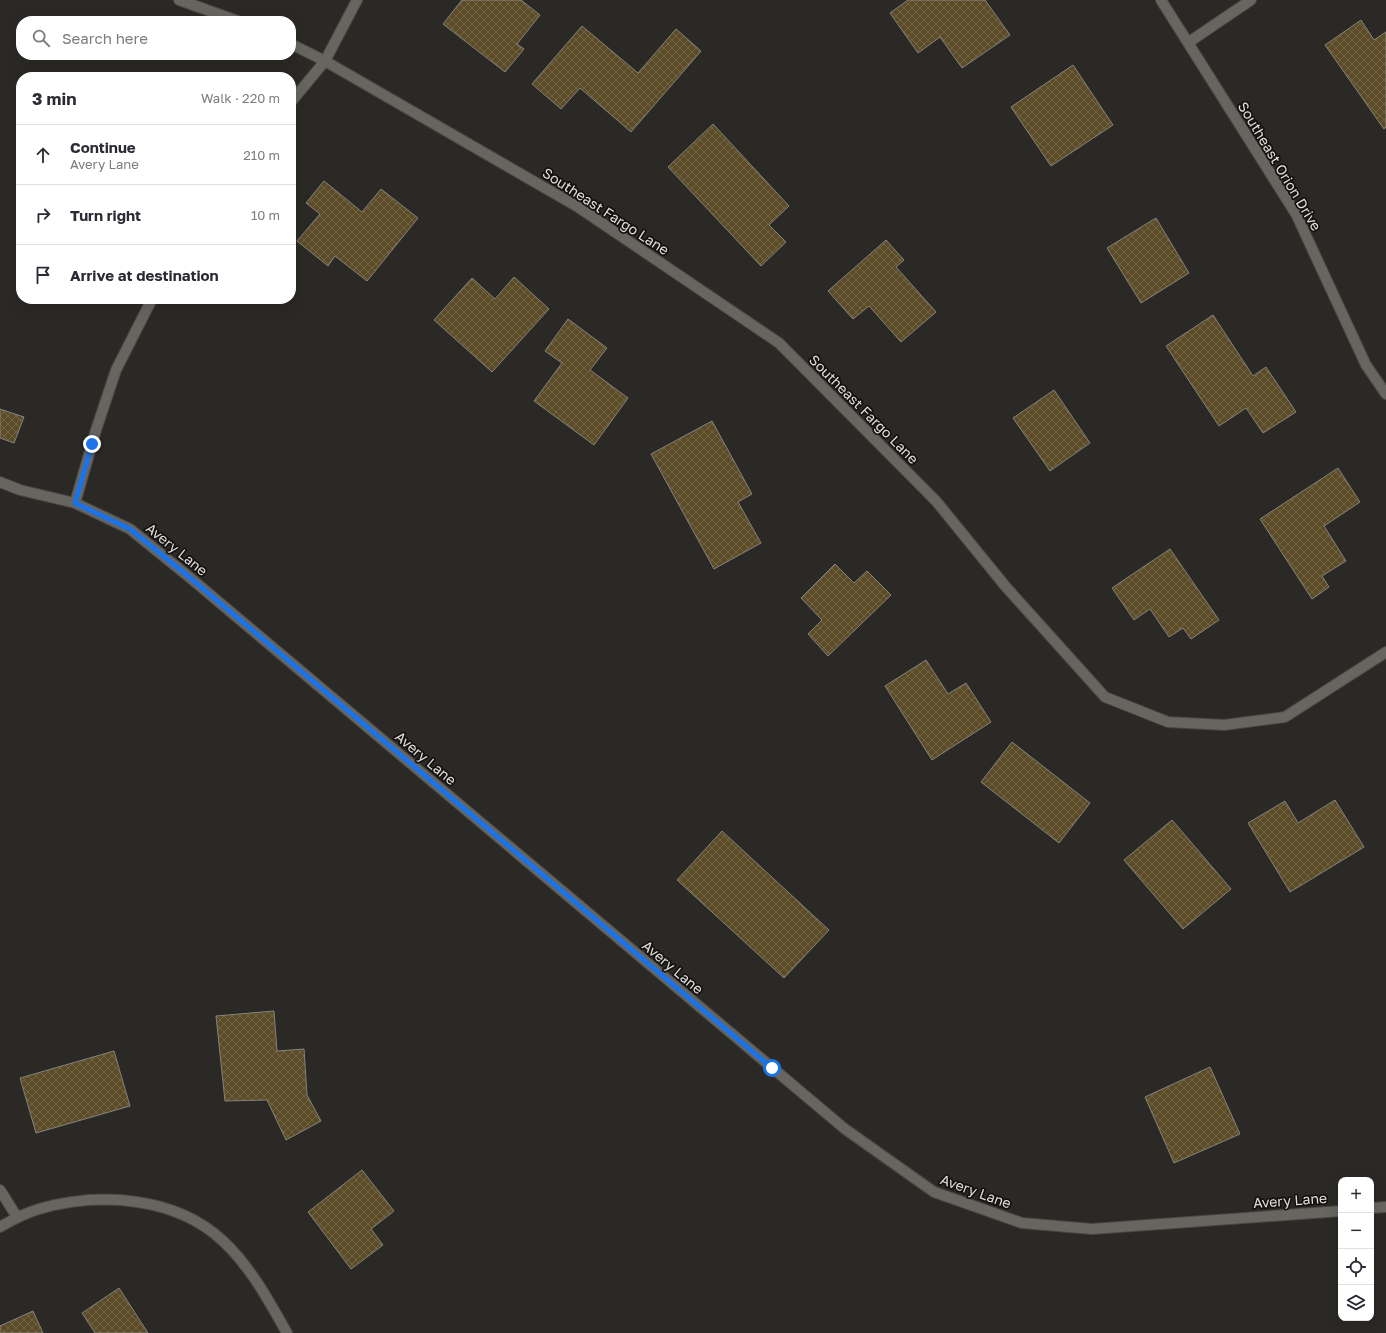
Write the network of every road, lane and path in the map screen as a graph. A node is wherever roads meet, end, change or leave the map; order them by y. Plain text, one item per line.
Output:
1 (179, 0) edge
2 (357, 0) edge
3 (1162, 0) edge
4 (1251, 0) edge
5 (224, 16) edge
6 (1188, 42) junction
7 (296, 46) edge
8 (325, 60) junction
9 (296, 96) edge
10 (149, 304) edge
11 (1386, 394) edge
12 (0, 482) edge
13 (75, 503) junction
14 (1386, 652) edge
15 (0, 1190) edge
16 (1386, 1207) edge
17 (1374, 1208) edge
18 (1338, 1211) edge
19 (17, 1217) junction
20 (0, 1227) edge
21 (287, 1333) edge

1 - 5 street
2 - 8 street
3 - 6 street, Southeast Orion Drive
4 - 6 street
6 - 11 street, Southeast Orion Drive
7 - 8 street, Southeast Fargo Lane
8 - 9 street
8 - 14 street, Southeast Fargo Lane
10 - 13 street
12 - 13 street, Avery Lane
13 - 18 street, Avery Lane
15 - 19 street
16 - 17 street
19 - 20 street
19 - 21 street

